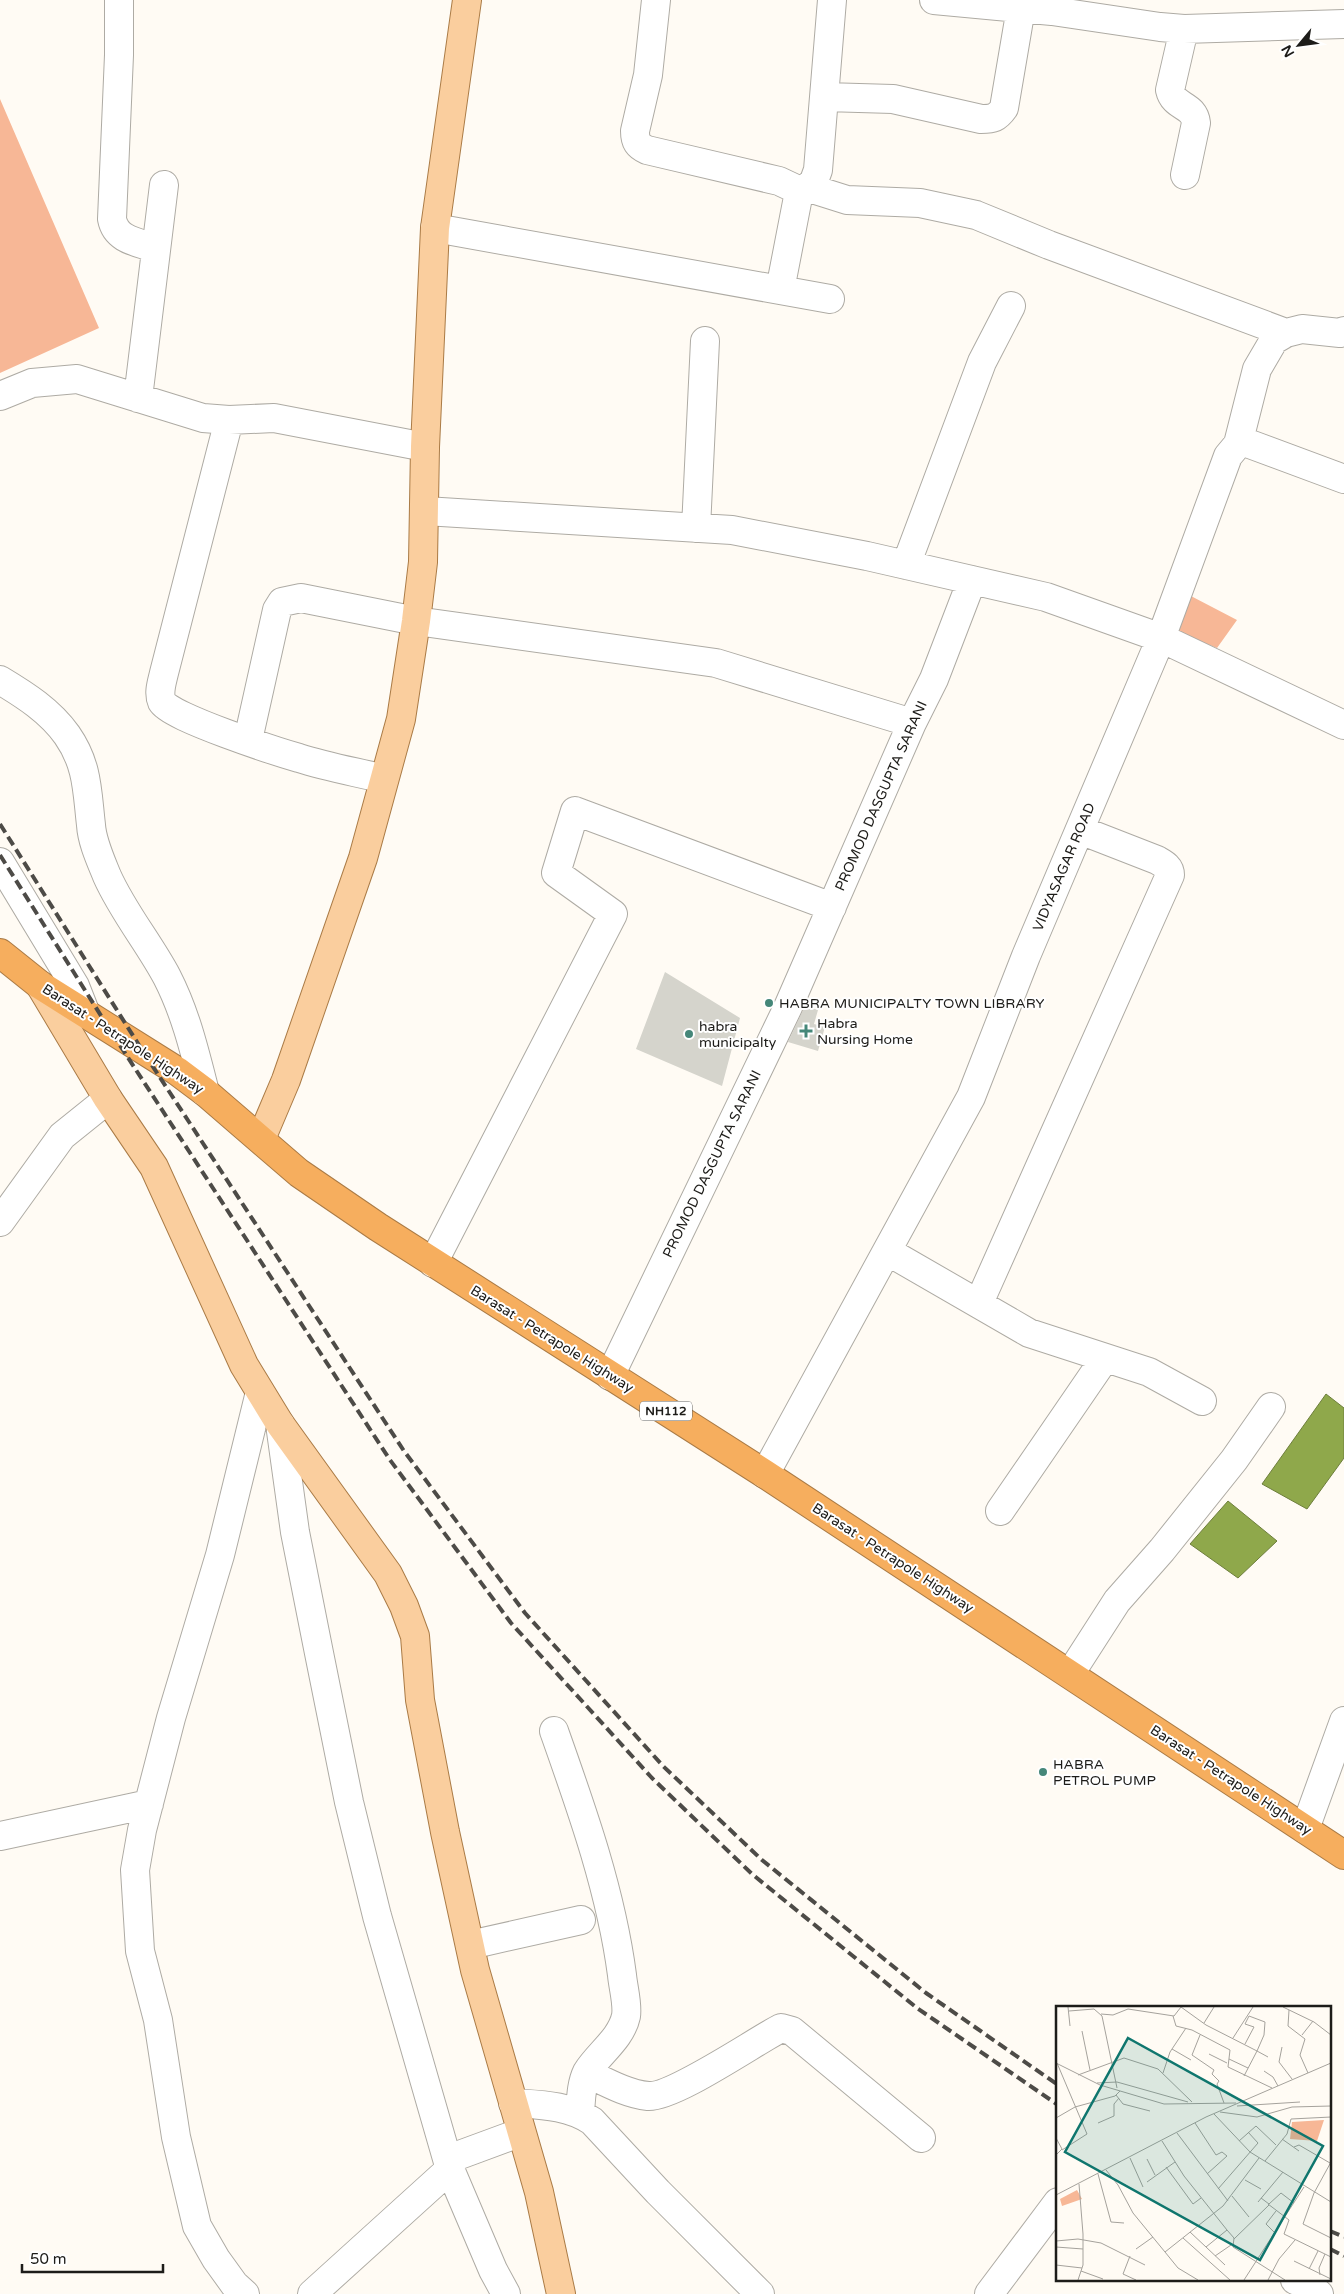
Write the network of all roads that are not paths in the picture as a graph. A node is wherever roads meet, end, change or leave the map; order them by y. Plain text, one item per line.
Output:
1 (119, 0) edge
2 (466, 0) edge
3 (656, 0) edge
4 (832, 0) edge
5 (934, 0) edge
6 (1022, 8) junction
7 (1344, 24) edge
8 (1184, 29) junction
9 (825, 97) junction
10 (1185, 175) dead end
11 (164, 185) dead end
12 (804, 192) junction
13 (435, 228) junction
14 (156, 248) junction
15 (780, 290) junction
16 (830, 298) dead end
17 (1010, 306) dead end
18 (1344, 331) edge
19 (1286, 333) junction
20 (705, 340) dead end
21 (0, 396) edge
22 (138, 398) junction
23 (229, 420) junction
24 (1238, 444) junction
25 (425, 447) junction
26 (1344, 479) edge
27 (424, 510) junction
28 (696, 528) junction
29 (906, 565) junction
30 (972, 580) junction
31 (416, 621) junction
32 (1161, 638) junction
33 (0, 680) edge
34 (912, 723) junction
35 (1344, 725) edge
36 (248, 740) junction
37 (384, 779) junction
38 (1080, 830) junction
39 (0, 862) edge
40 (832, 907) junction
41 (0, 953) edge
42 (40, 985) junction
43 (86, 1014) junction
44 (205, 1092) junction
45 (108, 1099) junction
46 (262, 1139) junction
47 (0, 1222) edge
48 (887, 1251) junction
49 (433, 1263) junction
50 (979, 1303) junction
51 (1104, 1358) junction
52 (610, 1376) junction
53 (260, 1392) junction
54 (1202, 1402) dead end
55 (1271, 1407) dead end
56 (280, 1424) junction
57 (765, 1474) junction
58 (1000, 1511) dead end
59 (1070, 1674) junction
60 (1344, 1721) edge
61 (554, 1731) dead end
62 (149, 1804) junction
63 (1305, 1829) junction
64 (0, 1836) edge
65 (1344, 1855) edge
66 (581, 1920) dead end
67 (470, 1945) junction
68 (587, 2073) junction
69 (513, 2103) junction
70 (580, 2113) junction
71 (511, 2136) dead end
72 (921, 2138) dead end
73 (450, 2169) junction
74 (1056, 2205) edge
75 (1299, 2282) edge
76 (245, 2294) edge
77 (312, 2294) edge
78 (506, 2294) edge
79 (561, 2294) edge
80 (760, 2294) edge
81 (989, 2294) edge
82 (1319, 2294) edge

1 - 14 street
2 - 13 main road
3 - 12 street
4 - 9 street
5 - 6 street
6 - 8 street
6 - 9 street
7 - 8 street
8 - 10 street
9 - 12 street
11 - 14 street
12 - 15 street
12 - 19 street
13 - 15 street
13 - 25 main road
14 - 22 street
15 - 16 street
17 - 29 street
18 - 19 street
19 - 24 street, VIDYASAGAR ROAD
20 - 28 street
21 - 22 street
22 - 23 street
23 - 25 street
23 - 36 street
24 - 26 street
24 - 32 street, VIDYASAGAR ROAD
25 - 27 main road
27 - 28 street
27 - 31 main road
28 - 29 street
29 - 30 street
30 - 32 street
30 - 34 street, PROMOD DASGUPTA SARANI
31 - 34 street
31 - 36 street
31 - 37 main road
32 - 35 street
32 - 38 street, VIDYASAGAR ROAD
33 - 44 street
34 - 40 street, PROMOD DASGUPTA SARANI
36 - 37 street
37 - 46 main road
38 - 48 street, VIDYASAGAR ROAD
38 - 50 street
39 - 43 street
40 - 49 street
40 - 52 street, PROMOD DASGUPTA SARANI
41 - 42 highway, Barasat - Petrapole Highway / NH112
42 - 43 highway, Barasat - Petrapole Highway / NH112
42 - 45 main road
43 - 44 highway, Barasat - Petrapole Highway / NH112
44 - 46 highway, Barasat - Petrapole Highway / NH112
45 - 47 street
45 - 53 main road
46 - 49 highway, Barasat - Petrapole Highway / NH112
48 - 50 street
48 - 57 street, VIDYASAGAR ROAD
49 - 52 highway, Barasat - Petrapole Highway / NH112
50 - 51 street
51 - 54 street
51 - 58 street
52 - 57 highway, Barasat - Petrapole Highway / NH112
53 - 56 main road
53 - 62 street
55 - 59 street
56 - 67 main road
56 - 73 street
57 - 59 highway, Barasat - Petrapole Highway / NH112
59 - 63 highway, Barasat - Petrapole Highway / NH112
60 - 63 street
61 - 68 street
62 - 64 street
62 - 76 street
63 - 65 highway, Barasat - Petrapole Highway / NH112
66 - 67 street
67 - 69 main road
68 - 70 street
68 - 72 street
69 - 70 street
69 - 79 main road
70 - 80 street
71 - 73 street
73 - 77 street
73 - 78 street
74 - 81 street
75 - 82 street

